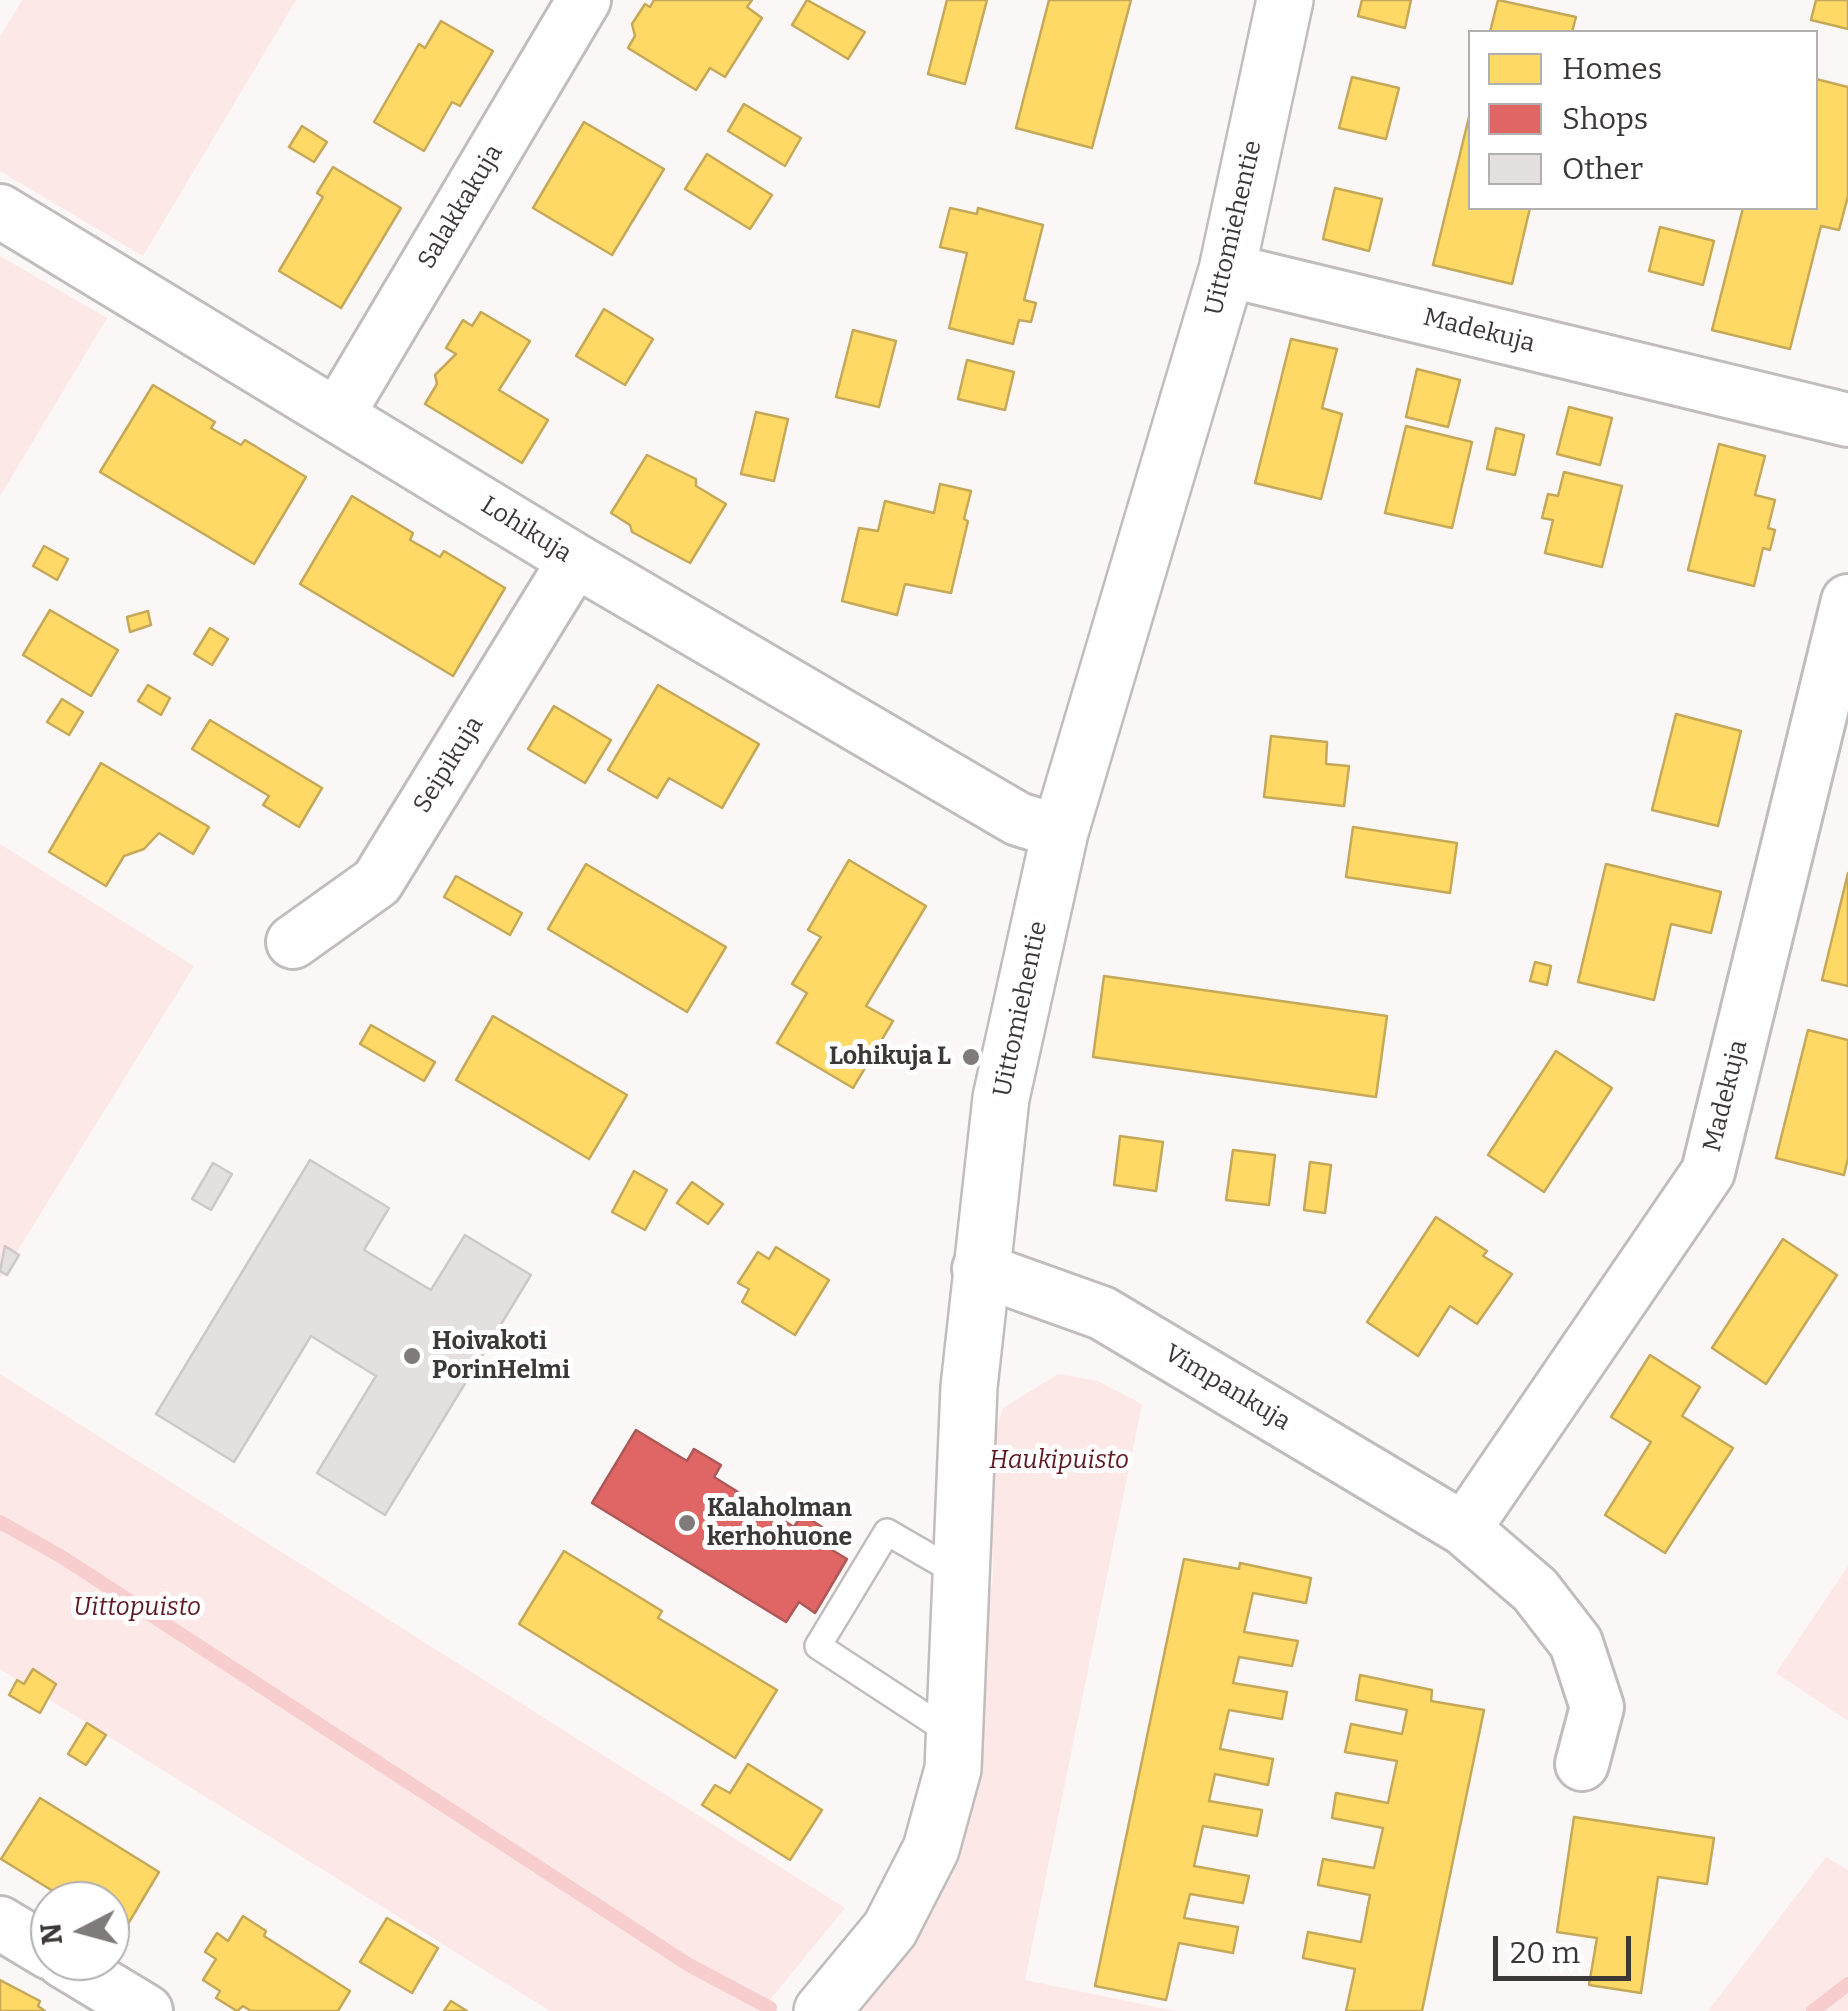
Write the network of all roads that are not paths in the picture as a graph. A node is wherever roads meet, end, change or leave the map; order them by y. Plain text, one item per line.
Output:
1 (584, 0) edge
2 (1285, 0) edge
3 (0, 211) edge
4 (1227, 270) junction
5 (338, 414) junction
6 (1848, 420) edge
7 (575, 560) junction
8 (1848, 600) edge
9 (1060, 832) junction
10 (293, 942) dead end
11 (979, 1268) junction
12 (1464, 1529) junction
13 (963, 1576) junction
14 (954, 1735) junction
15 (1582, 1764) dead end
16 (0, 1924) edge
17 (30, 1942) edge
18 (96, 1981) edge
19 (146, 2011) edge
20 (822, 2011) edge

1 - 5 street, Salakkakuja
2 - 4 street, Uittomiehentie
3 - 5 street, Lohikuja
4 - 6 street, Madekuja
4 - 9 street, Uittomiehentie
5 - 7 street, Lohikuja
7 - 9 street, Lohikuja
7 - 10 street, Seipikuja
8 - 12 street, Madekuja
9 - 11 street, Uittomiehentie
11 - 12 street, Vimpankuja
11 - 13 street, Uittomiehentie
12 - 15 street, Vimpankuja
13 - 14 street, Uittomiehentie
13 - 14 lane
14 - 20 street, Uittomiehentie
16 - 17 street
18 - 19 street

